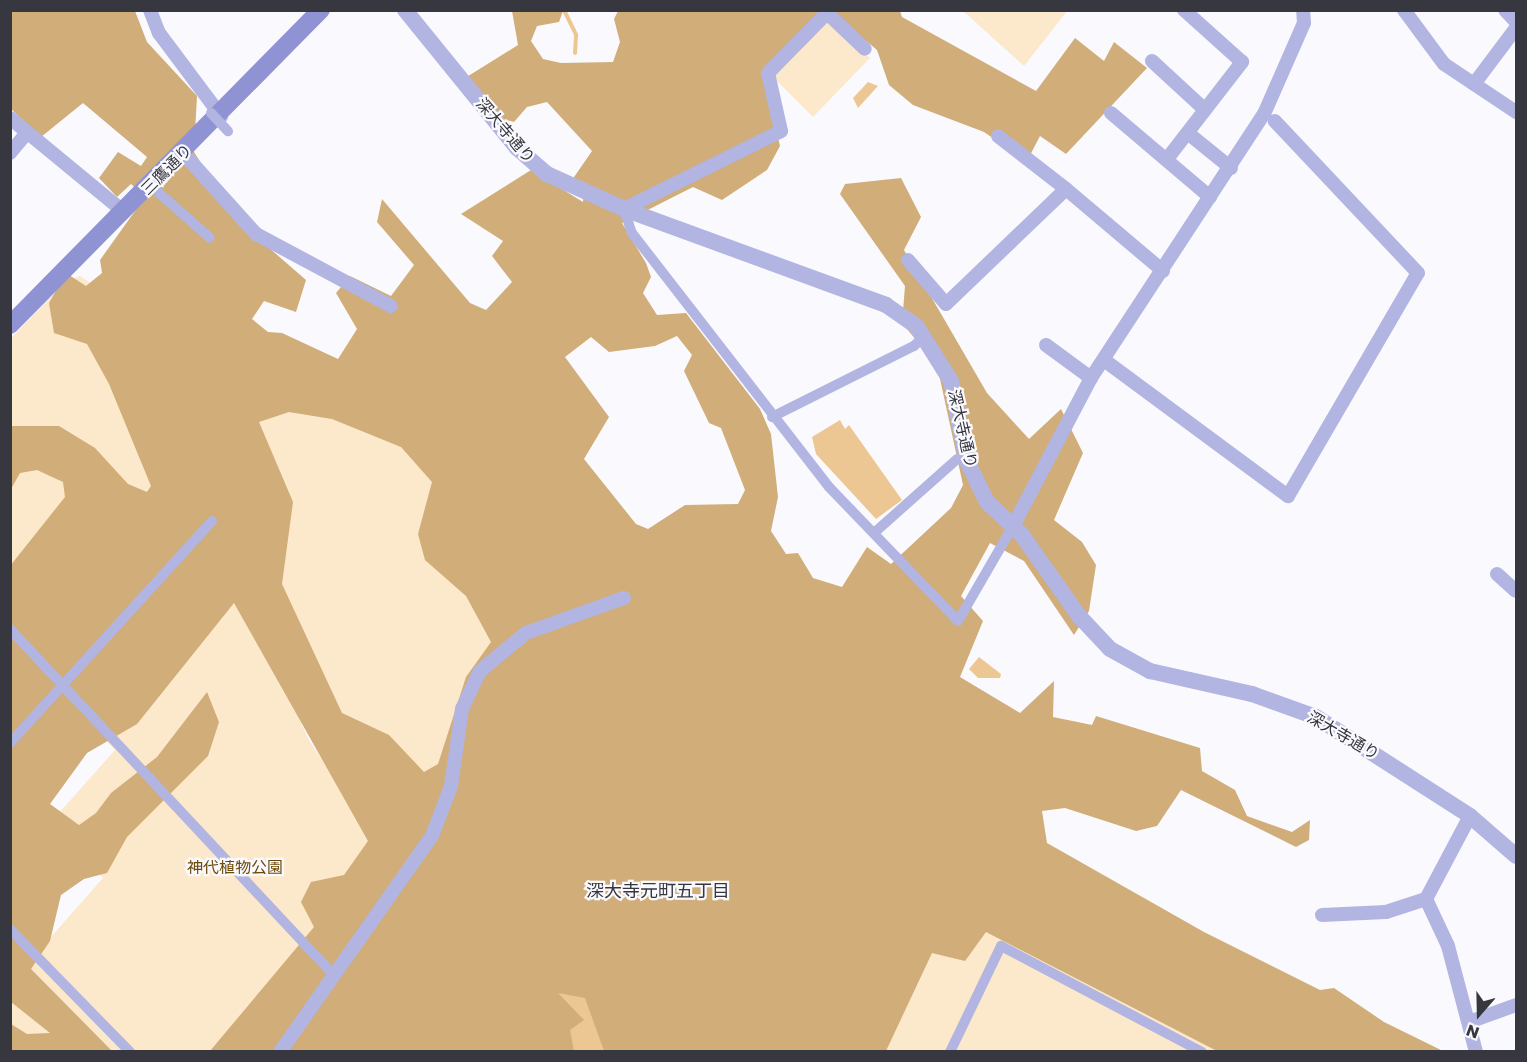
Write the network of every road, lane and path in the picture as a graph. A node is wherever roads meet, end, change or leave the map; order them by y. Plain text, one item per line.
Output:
1 (150, 10) edge
2 (321, 10) edge
3 (405, 10) edge
4 (1184, 10) edge
5 (1304, 10) edge
6 (1404, 10) edge
7 (1505, 10) edge
8 (1516, 22) edge
9 (1516, 28) edge
10 (865, 49) dead end
11 (1152, 61) dead end
12 (1474, 84) junction
13 (1204, 110) junction
14 (1516, 112) edge
15 (1111, 113) dead end
16 (10, 118) edge
17 (220, 120) junction
18 (1275, 121) dead end
19 (27, 133) junction
20 (1189, 134) junction
21 (998, 136) dead end
22 (10, 153) edge
23 (184, 154) junction
24 (1167, 159) junction
25 (1231, 168) junction
26 (1066, 189) junction
27 (158, 192) dead end
28 (1210, 197) junction
29 (624, 209) junction
30 (124, 212) junction
31 (210, 238) dead end
32 (908, 260) dead end
33 (1163, 271) junction
34 (392, 306) dead end
35 (10, 325) edge
36 (924, 336) junction
37 (1046, 345) dead end
38 (1104, 360) junction
39 (1091, 378) junction
40 (772, 417) junction
41 (957, 459) dead end
42 (212, 521) dead end
43 (1013, 526) junction
44 (874, 533) junction
45 (1497, 574) dead end
46 (1516, 591) edge
47 (624, 598) dead end
48 (10, 629) edge
49 (64, 686) junction
50 (10, 743) edge
51 (1470, 816) junction
52 (1516, 856) edge
53 (1426, 899) junction
54 (1322, 915) dead end
55 (10, 929) edge
56 (335, 976) junction
57 (1516, 1005) edge
58 (1469, 1022) junction
59 (130, 1052) edge
60 (280, 1052) edge
61 (950, 1052) edge
62 (1202, 1052) edge
63 (1476, 1052) edge

1 - 17 street
2 - 17 main road, 三鷹通り
3 - 29 street, 深大寺通り
4 - 13 street
5 - 25 street
6 - 12 street
7 - 8 street
9 - 12 street
10 - 29 street
11 - 13 street
12 - 14 street
13 - 20 street
15 - 24 street
16 - 19 street
17 - 23 main road, 三鷹通り
18 - 38 street
19 - 22 street
19 - 30 street
20 - 24 street
20 - 25 street
21 - 26 street
23 - 30 main road, 三鷹通り
23 - 34 street
24 - 28 street
25 - 28 street
26 - 32 street
26 - 33 street
27 - 31 street
28 - 33 street
29 - 36 street, 深大寺通り
29 - 40 street
30 - 35 main road, 三鷹通り
33 - 38 street
36 - 40 street
36 - 43 street, 深大寺通り
37 - 39 street
38 - 39 street
39 - 43 street
40 - 44 street
41 - 44 street
42 - 49 street
43 - 44 street
43 - 51 street, 深大寺通り
45 - 46 street
47 - 56 street
48 - 49 street
49 - 50 street
49 - 56 street
51 - 52 street, 深大寺通り
51 - 53 street
53 - 54 street
53 - 58 street
55 - 59 street
56 - 60 street
57 - 58 street
58 - 63 street
61 - 62 street

